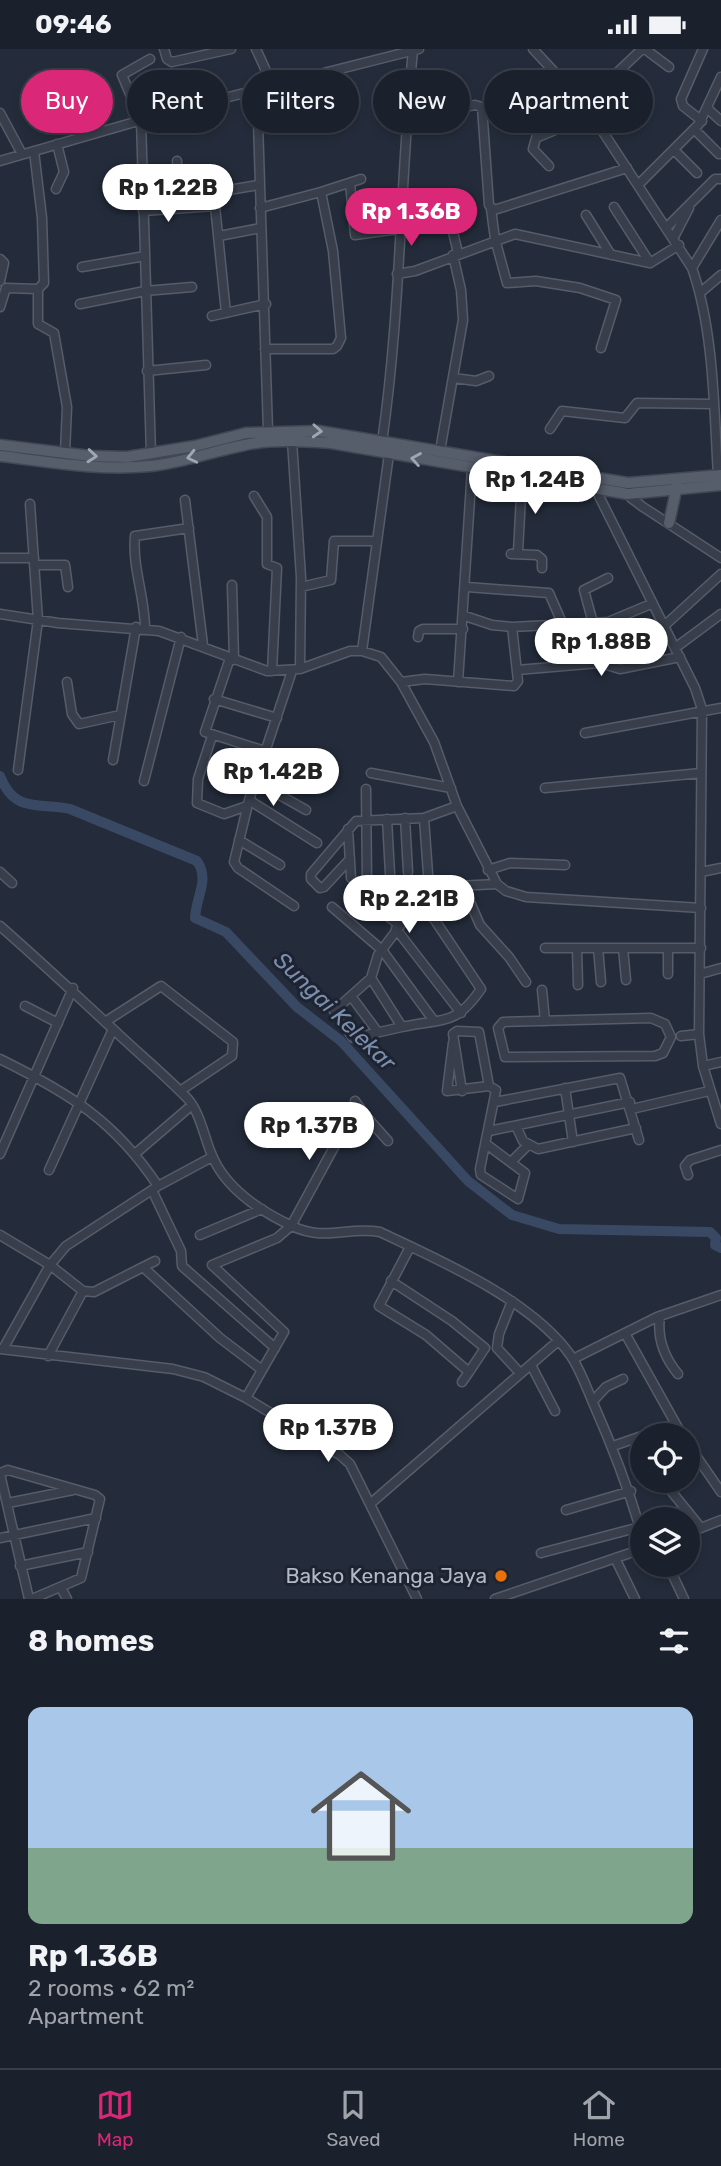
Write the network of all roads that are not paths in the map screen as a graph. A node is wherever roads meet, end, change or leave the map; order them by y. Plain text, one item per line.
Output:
1 (164, 49) edge
2 (231, 49) edge
3 (256, 49) edge
4 (533, 49) edge
5 (643, 49) edge
6 (703, 49) edge
7 (416, 50) edge
8 (210, 51) edge
9 (390, 52) edge
10 (150, 59) dead end
11 (669, 67) dead end
12 (131, 70) edge
13 (266, 70) edge
14 (332, 70) edge
15 (413, 70) edge
16 (552, 70) edge
17 (620, 70) edge
18 (127, 72) edge
19 (721, 80) edge
20 (127, 87) edge
21 (470, 106) edge
22 (708, 109) junction
23 (0, 113) edge
24 (702, 121) junction
25 (721, 121) edge
26 (127, 124) edge
27 (695, 130) junction
28 (141, 133) edge
29 (257, 133) edge
30 (405, 133) edge
31 (548, 133) edge
32 (603, 133) edge
33 (57, 144) junction
34 (674, 150) junction
35 (34, 151) junction
36 (719, 154) dead end
37 (22, 155) junction
38 (0, 161) edge
39 (177, 161) dead end
40 (548, 166) dead end
41 (627, 168) junction
42 (696, 173) dead end
43 (361, 179) dead end
44 (721, 179) edge
45 (350, 183) junction
46 (258, 185) junction
47 (638, 185) junction
48 (143, 186) junction
49 (56, 189) dead end
50 (321, 192) junction
51 (212, 193) dead end
52 (692, 202) junction
53 (614, 207) dead end
54 (260, 208) junction
55 (491, 209) junction
56 (144, 211) junction
57 (586, 215) dead end
58 (462, 220) dead end
59 (721, 221) edge
60 (261, 227) junction
61 (667, 227) junction
62 (398, 229) junction
63 (219, 236) junction
64 (495, 239) junction
65 (676, 241) junction
66 (456, 254) junction
67 (611, 254) junction
68 (145, 256) junction
69 (0, 259) edge
70 (650, 263) junction
71 (82, 267) dead end
72 (692, 268) junction
73 (397, 274) junction
74 (721, 275) edge
75 (2, 284) edge
76 (192, 287) dead end
77 (38, 289) junction
78 (145, 291) junction
79 (701, 292) junction
80 (80, 304) dead end
81 (265, 304) junction
82 (0, 307) edge
83 (226, 313) junction
84 (212, 316) dead end
85 (601, 348) dead end
86 (265, 349) junction
87 (206, 365) dead end
88 (147, 371) junction
89 (489, 376) dead end
90 (454, 378) junction
91 (714, 404) junction
92 (550, 429) dead end
93 (268, 431) junction
94 (292, 441) junction
95 (382, 442) junction
96 (0, 445) edge
97 (440, 451) junction
98 (65, 453) junction
99 (151, 454) junction
100 (388, 454) junction
101 (0, 456) edge
102 (533, 467) junction
103 (472, 468) junction
104 (593, 477) junction
105 (527, 478) junction
106 (720, 479) edge
107 (677, 486) junction
108 (595, 488) junction
109 (628, 489) junction
110 (254, 496) dead end
111 (185, 500) dead end
112 (30, 505) dead end
113 (669, 523) junction
114 (189, 528) junction
115 (377, 541) junction
116 (0, 558) edge
117 (721, 558) edge
118 (34, 561) junction
119 (542, 568) dead end
120 (721, 574) edge
121 (608, 578) dead end
122 (232, 585) dead end
123 (68, 587) dead end
124 (301, 587) junction
125 (467, 587) junction
126 (651, 604) junction
127 (0, 614) edge
128 (721, 614) edge
129 (465, 616) junction
130 (38, 620) junction
131 (593, 623) junction
132 (563, 625) junction
133 (512, 627) junction
134 (663, 627) junction
135 (140, 628) junction
136 (464, 629) junction
137 (181, 637) junction
138 (418, 637) dead end
139 (203, 645) junction
140 (675, 648) junction
141 (362, 651) junction
142 (680, 657) junction
143 (232, 659) junction
144 (296, 670) junction
145 (517, 670) junction
146 (272, 671) junction
147 (67, 682) dead end
148 (401, 682) junction
149 (458, 682) junction
150 (214, 699) junction
151 (721, 708) edge
152 (702, 709) junction
153 (120, 715) junction
154 (277, 718) junction
155 (584, 733) dead end
156 (212, 736) junction
157 (265, 751) junction
158 (113, 760) dead end
159 (18, 770) dead end
160 (371, 773) dead end
161 (701, 773) junction
162 (144, 781) dead end
163 (255, 781) junction
164 (451, 788) junction
165 (545, 788) dead end
166 (366, 789) dead end
167 (248, 803) junction
168 (457, 806) junction
169 (306, 810) dead end
170 (405, 818) junction
171 (424, 818) junction
172 (387, 819) junction
173 (367, 820) junction
174 (348, 829) junction
175 (239, 840) junction
176 (317, 843) dead end
177 (350, 859) junction
178 (280, 865) dead end
179 (565, 865) dead end
180 (721, 868) edge
181 (488, 870) junction
182 (701, 871) junction
183 (0, 872) edge
184 (408, 872) dead end
185 (390, 874) dead end
186 (428, 874) dead end
187 (351, 878) dead end
188 (367, 881) dead end
189 (12, 883) dead end
190 (497, 884) junction
191 (463, 886) junction
192 (405, 887) dead end
193 (358, 893) dead end
194 (420, 898) junction
195 (294, 905) dead end
196 (332, 907) dead end
197 (701, 908) junction
198 (0, 926) edge
199 (397, 927) junction
200 (545, 948) dead end
201 (578, 948) junction
202 (598, 948) junction
203 (623, 948) junction
204 (668, 949) junction
205 (701, 949) junction
206 (382, 950) junction
207 (721, 968) edge
208 (668, 974) dead end
209 (700, 974) junction
210 (371, 978) junction
211 (626, 980) dead end
212 (526, 982) dead end
213 (601, 982) dead end
214 (578, 985) dead end
215 (72, 988) junction
216 (542, 990) dead end
217 (351, 996) junction
218 (25, 1006) dead end
219 (461, 1013) junction
220 (434, 1021) junction
221 (545, 1021) junction
222 (105, 1022) junction
223 (58, 1023) junction
224 (402, 1027) junction
225 (113, 1029) junction
226 (377, 1031) junction
227 (699, 1034) junction
228 (676, 1036) junction
229 (453, 1043) junction
230 (0, 1059) edge
231 (721, 1062) edge
232 (703, 1066) junction
233 (36, 1077) junction
234 (489, 1086) junction
235 (565, 1088) junction
236 (180, 1091) junction
237 (462, 1091) junction
238 (709, 1091) junction
239 (355, 1101) dead end
240 (495, 1101) junction
241 (81, 1103) junction
242 (192, 1105) junction
243 (631, 1106) junction
244 (365, 1114) junction
245 (568, 1115) junction
246 (721, 1124) edge
247 (516, 1126) junction
248 (636, 1128) junction
249 (489, 1131) junction
250 (639, 1140) dead end
251 (387, 1141) dead end
252 (573, 1142) junction
253 (486, 1144) junction
254 (528, 1145) junction
255 (721, 1150) edge
256 (136, 1153) junction
257 (0, 1154) edge
258 (212, 1157) junction
259 (511, 1162) junction
260 (48, 1170) dead end
261 (688, 1175) dead end
262 (155, 1188) junction
263 (262, 1209) junction
264 (291, 1226) junction
265 (0, 1235) edge
266 (200, 1235) dead end
267 (410, 1247) junction
268 (155, 1261) dead end
269 (50, 1265) junction
270 (143, 1267) junction
271 (391, 1281) junction
272 (83, 1291) junction
273 (721, 1295) edge
274 (512, 1301) junction
275 (660, 1316) junction
276 (626, 1335) junction
277 (558, 1342) junction
278 (275, 1348) junction
279 (1, 1349) edge
280 (48, 1356) junction
281 (573, 1359) junction
282 (531, 1365) junction
283 (262, 1370) junction
284 (469, 1372) junction
285 (520, 1373) junction
286 (678, 1374) dead end
287 (623, 1379) dead end
288 (462, 1382) dead end
289 (246, 1398) junction
290 (593, 1401) junction
291 (555, 1411) dead end
292 (673, 1423) edge
293 (630, 1441) edge
294 (613, 1446) junction
295 (700, 1461) edge
296 (0, 1473) edge
297 (630, 1488) edge
298 (76, 1489) junction
299 (630, 1491) edge
300 (721, 1492) edge
301 (673, 1493) edge
302 (8, 1503) junction
303 (370, 1504) junction
304 (566, 1510) dead end
305 (96, 1518) junction
306 (721, 1520) edge
307 (701, 1528) joint
308 (630, 1533) edge
309 (14, 1535) junction
310 (0, 1538) edge
311 (88, 1552) junction
312 (541, 1553) dead end
313 (630, 1553) edge
314 (615, 1558) junction
315 (20, 1566) junction
316 (674, 1577) edge
317 (61, 1588) junction
318 (510, 1597) edge
319 (30, 1599) edge
320 (67, 1599) edge
321 (417, 1599) edge
322 (495, 1599) edge
323 (635, 1599) edge
324 (684, 1599) edge

1 - 8 street
2 - 8 street
3 - 13 street
4 - 16 street
5 - 11 street
5 - 17 street
6 - 24 street
7 - 9 street
7 - 15 street
9 - 14 street
10 - 12 street
18 - 20 street
19 - 22 street
21 - 55 street
22 - 24 street
22 - 25 street
23 - 37 street
24 - 27 street
26 - 33 street
27 - 34 street
27 - 36 street
28 - 48 street
29 - 46 street
30 - 62 street
31 - 40 street
32 - 41 street
33 - 35 street
33 - 49 street
34 - 42 street
34 - 47 street
35 - 37 street
35 - 77 street
37 - 38 street
39 - 48 street
41 - 47 street
41 - 55 street
43 - 45 street
44 - 52 street
45 - 50 street
45 - 62 street
46 - 51 street
46 - 54 street
47 - 61 street
48 - 56 street
50 - 54 street
50 - 86 street
52 - 61 street
52 - 65 street
53 - 70 street
54 - 60 street
55 - 64 street
56 - 63 street
56 - 68 street
57 - 67 street
58 - 66 street
59 - 72 street
60 - 63 street
60 - 81 street
61 - 65 street
62 - 73 street
63 - 83 street
64 - 66 street
64 - 67 street
64 - 85 street
65 - 70 street
65 - 72 street
66 - 73 street
66 - 90 street
67 - 70 street
68 - 71 street
68 - 78 street
69 - 75 street
72 - 79 street
73 - 95 street
74 - 79 street
75 - 77 street
75 - 82 street
76 - 78 street
77 - 98 street
78 - 80 street
78 - 88 street
79 - 91 street
81 - 83 street
81 - 86 street
83 - 84 street
86 - 93 street
87 - 88 street
88 - 99 street
89 - 90 street
90 - 97 street
91 - 92 street
91 - 106 street
93 -> 95 main road
93 - 99 main road
94 - 100 main road
94 -> 101 main road
94 - 124 street
95 - 97 main road
96 - 98 main road
97 - 102 main road
98 -> 99 main road
103 -> 100 main road
100 - 115 street
102 - 104 main road
102 - 105 main road
103 - 105 main road
103 - 125 street
104 - 108 street
104 - 109 main road
105 - 108 main road
105 - 119 street
106 - 107 main road
107 - 109 main road
107 - 113 main road
108 - 109 main road
108 - 126 street
109 - 113 street
110 - 146 street
111 - 114 street
112 - 118 street
113 - 117 street
114 - 135 street
114 - 139 street
115 - 124 street
115 - 141 street
116 - 118 street
118 - 123 street
118 - 130 street
120 - 134 street
121 - 131 street
122 - 143 street
124 - 144 street
125 - 129 street
125 - 132 street
126 - 131 street
126 - 134 street
127 - 130 street
128 - 140 street
129 - 133 street
129 - 136 street
130 - 135 street
130 - 159 street
131 - 132 street
132 - 133 street
133 - 145 street
134 - 140 street
135 - 137 street
135 - 153 street
136 - 138 street
136 - 149 street
137 - 139 street
137 - 162 street
139 - 143 street
140 - 142 street
141 - 144 street
141 - 148 street
142 - 145 street
142 - 152 street
143 - 146 street
143 - 150 street
144 - 146 street
144 - 154 street
145 - 149 street
147 - 153 street
148 - 149 street
148 - 164 street
150 - 154 street
150 - 156 street
151 - 152 street
152 - 155 street
152 - 161 street
153 - 158 street
154 - 157 street
156 - 157 street
156 - 167 street
157 - 163 street
160 - 164 street
161 - 165 street
161 - 182 street
163 - 167 street
163 - 169 street
164 - 168 street
166 - 173 street
167 - 175 street
167 - 176 street
168 - 171 street
168 - 181 street
170 - 171 street
170 - 172 street
170 - 184 street
171 - 186 street
172 - 173 street
172 - 185 street
173 - 174 street
173 - 188 street
174 - 177 street
174 - 177 street
175 - 178 street
175 - 195 street
177 - 187 street
179 - 181 street
180 - 182 street
181 - 190 street
182 - 197 street
183 - 189 street
190 - 191 street
190 - 197 street
191 - 194 street
191 - 212 street
192 - 194 street
193 - 199 street
194 - 199 street
194 - 219 street
196 - 206 street
197 - 205 street
198 - 215 street
199 - 206 street
199 - 219 street
200 - 201 street
201 - 202 street
201 - 214 street
202 - 203 street
202 - 213 street
203 - 204 street
203 - 211 street
204 - 205 street
204 - 208 street
205 - 209 street
206 - 210 street
206 - 220 street
207 - 209 street
209 - 227 street
210 - 217 street
210 - 224 street
215 - 222 street
215 - 223 street
216 - 221 street
217 - 226 street
217 - 226 street
218 - 223 street
219 - 220 street
220 - 224 street
221 - 228 street
221 - 228 street
222 - 225 street
222 - 236 street
223 - 233 street
224 - 226 street
225 - 236 street
225 - 241 street
227 - 228 street
227 - 232 street
229 - 234 street
229 - 237 street
229 - 237 street
230 - 233 street
231 - 232 street
232 - 238 street
233 - 241 street
233 - 257 street
234 - 237 street
234 - 240 street
235 - 240 street
235 - 243 street
235 - 245 street
236 - 242 street
238 - 243 street
238 - 246 street
239 - 244 street
240 - 249 street
241 - 256 street
241 - 260 street
242 - 256 street
242 - 258 street
243 - 245 street
243 - 248 street
244 - 251 street
244 - 264 street
245 - 247 street
245 - 252 street
247 - 249 street
247 - 254 street
248 - 250 street
248 - 252 street
249 - 253 street
252 - 254 street
253 - 259 street
253 - 259 street
254 - 259 street
255 - 261 street
256 - 262 street
258 - 262 street
258 - 263 street
262 - 269 street
262 - 278 street
263 - 264 street
263 - 266 street
264 - 267 street
264 - 278 street
265 - 269 street
267 - 271 street
267 - 274 street
268 - 270 street
269 - 272 street
269 - 279 street
270 - 272 street
270 - 283 street
271 - 284 street
271 - 284 street
272 - 280 street
273 - 275 street
274 - 277 street
274 - 285 street
275 - 276 street
275 - 286 street
276 - 281 street
276 - 292 street
277 - 281 street
277 - 282 street
278 - 283 street
279 - 280 street
280 - 289 street
281 - 290 street
282 - 285 street
282 - 291 street
283 - 289 street
284 - 288 street
285 - 303 street
287 - 290 street
289 - 303 street
290 - 294 street
293 - 294 street
294 - 297 street
295 - 300 street
296 - 298 street
296 - 302 street
298 - 302 street
298 - 305 street
299 - 304 street
301 - 307 street
302 - 309 street
303 - 321 street
305 - 309 street
305 - 311 street
306 - 307 street
308 - 312 street
309 - 310 street
309 - 315 street
311 - 315 street
311 - 317 street
313 - 314 street
314 - 318 street
314 - 323 street
315 - 319 street
316 - 324 street
317 - 319 street
317 - 320 street
318 - 322 street

